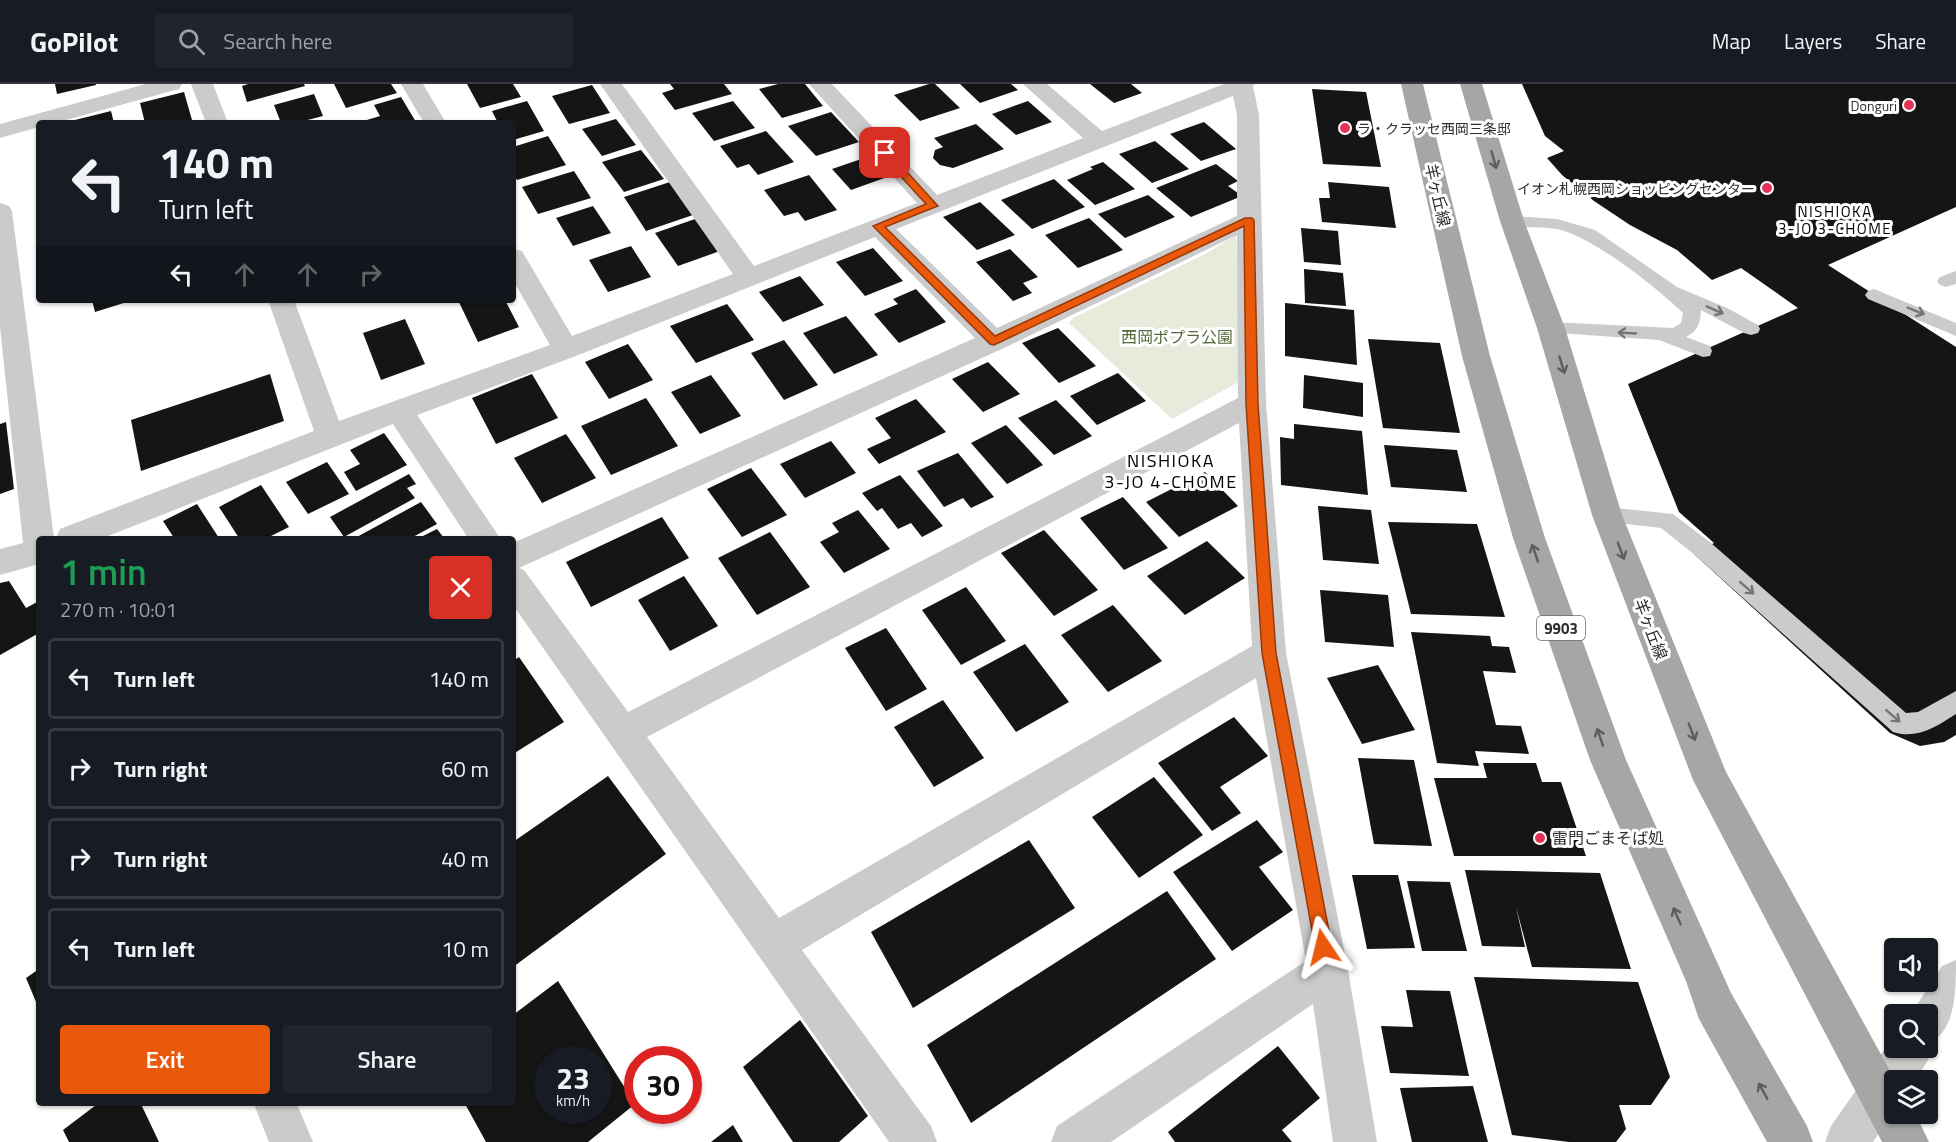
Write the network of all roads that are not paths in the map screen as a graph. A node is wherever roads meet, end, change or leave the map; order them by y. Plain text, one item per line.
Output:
1 (171, 84) edge
2 (202, 84) edge
3 (412, 84) edge
4 (611, 84) edge
5 (820, 84) edge
6 (1034, 84) edge
7 (1242, 84) edge
8 (1412, 84) edge
9 (1472, 84) edge
10 (40, 120) edge
11 (216, 120) edge
12 (433, 120) edge
13 (36, 121) edge
14 (0, 131) edge
15 (1099, 140) junction
16 (933, 206) junction
17 (0, 211) edge
18 (1249, 220) junction
19 (1512, 221) junction
20 (878, 226) junction
21 (516, 262) edge
22 (749, 277) junction
23 (1671, 291) junction
24 (1874, 295) dead end
25 (282, 303) edge
26 (1551, 328) junction
27 (1751, 329) dead end
28 (1661, 334) junction
29 (1955, 340) edge
30 (994, 341) junction
31 (566, 349) junction
32 (1703, 351) dead end
33 (1252, 404) junction
34 (399, 411) junction
35 (330, 436) junction
36 (1607, 515) junction
37 (38, 536) edge
38 (76, 536) edge
39 (484, 536) edge
40 (36, 552) edge
41 (516, 556) edge
42 (0, 562) edge
43 (516, 583) edge
44 (1269, 653) junction
45 (1956, 701) edge
46 (623, 732) junction
47 (773, 944) junction
48 (1328, 969) junction
49 (1956, 980) edge
50 (1938, 1008) edge
51 (1905, 1058) edge
52 (1880, 1096) junction
53 (276, 1106) edge
54 (291, 1142) edge
55 (915, 1142) edge
56 (1073, 1142) edge
57 (1355, 1142) edge
58 (1791, 1142) edge
59 (1847, 1142) edge
60 (1907, 1142) edge

1 - 10 street
2 - 11 street
3 - 12 street
4 - 22 street
5 - 16 street
6 - 15 street
7 - 15 street
7 - 18 street
58 -> 8 main road, 羊ヶ丘線 / 9903
9 -> 19 main road, 羊ヶ丘線
13 - 14 street
15 - 16 street
16 - 20 street
17 - 37 street
18 - 30 street
18 - 33 street
19 - 23 lane
19 - 26 main road, 羊ヶ丘線
20 - 22 street
20 - 30 street
21 - 31 street
22 - 31 street
23 -> 27 lane
23 - 28 lane
24 -> 29 lane
25 - 35 street
28 -> 26 lane
26 -> 36 main road, 羊ヶ丘線
28 - 32 lane
30 - 41 street
31 - 34 street
33 - 44 street
33 - 46 street
34 - 35 street
34 - 39 street
35 - 38 street
36 -> 45 lane
36 -> 52 main road, 羊ヶ丘線
40 - 42 street
43 - 46 street
44 - 47 street
44 - 48 street
46 - 47 street
47 - 55 street
48 - 56 street
48 - 57 street
49 - 50 street
51 - 52 street
52 - 59 street
52 - 60 main road, 羊ヶ丘線
53 - 54 street

